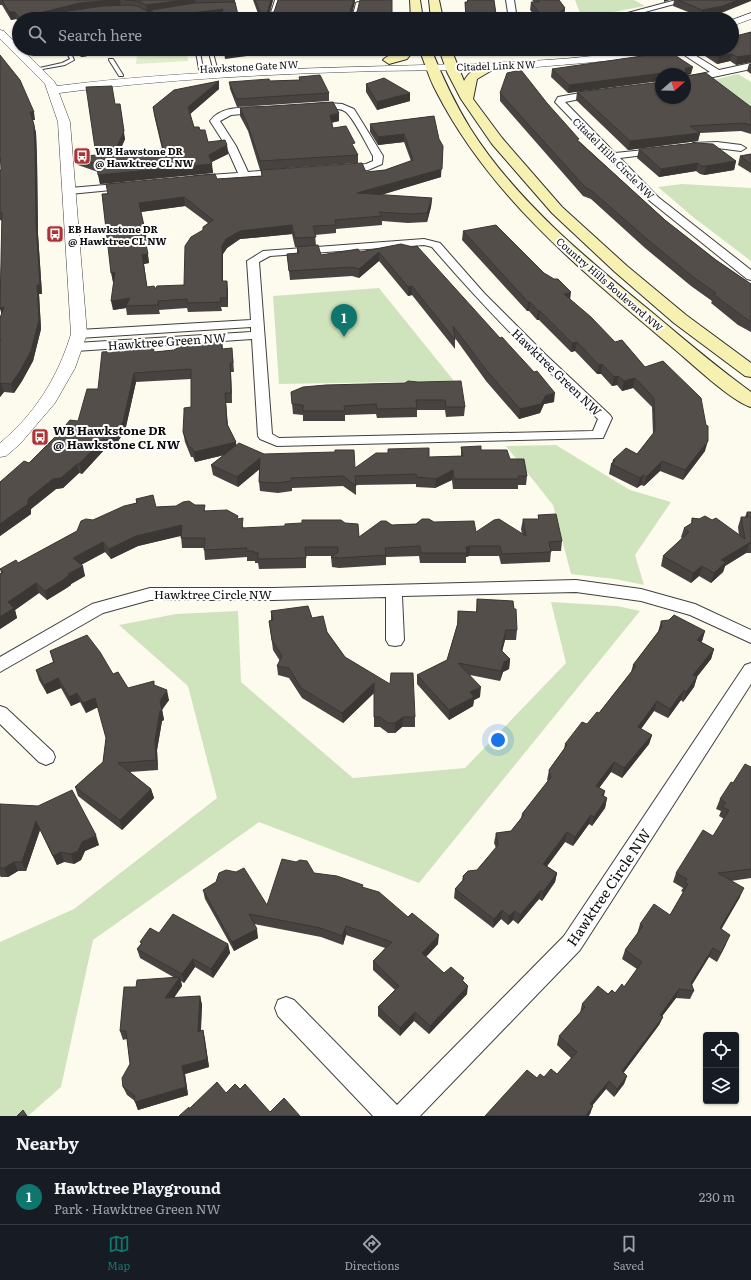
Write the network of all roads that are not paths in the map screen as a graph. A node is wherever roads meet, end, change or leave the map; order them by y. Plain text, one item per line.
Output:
1 (277, 0) edge
2 (415, 0) edge
3 (434, 0) edge
4 (510, 0) edge
5 (685, 0) edge
6 (358, 3) edge
7 (273, 12) edge
8 (356, 12) edge
9 (416, 12) edge
10 (436, 12) edge
11 (512, 12) edge
12 (646, 12) edge
13 (751, 16) edge
14 (739, 21) edge
15 (751, 24) edge
16 (739, 28) edge
17 (0, 33) edge
18 (12, 43) edge
19 (25, 56) edge
20 (70, 56) edge
21 (200, 56) edge
22 (209, 56) edge
23 (403, 56) edge
24 (546, 56) edge
25 (609, 56) edge
26 (690, 56) edge
27 (448, 58) edge
28 (428, 59) edge
29 (112, 60) dead end
30 (388, 60) junction
31 (490, 66) junction
32 (751, 66) edge
33 (689, 67) edge
34 (37, 69) junction
35 (208, 71) junction
36 (719, 74) junction
37 (121, 75) junction
38 (704, 77) junction
39 (691, 79) edge
40 (52, 87) junction
41 (604, 92) edge
42 (467, 99) junction
43 (305, 107) edge
44 (275, 109) edge
45 (684, 148) edge
46 (741, 148) dead end
47 (669, 149) edge
48 (611, 156) junction
49 (335, 169) edge
50 (297, 172) edge
51 (244, 175) junction
52 (188, 180) edge
53 (142, 184) edge
54 (70, 191) junction
55 (751, 276) edge
56 (258, 329) junction
57 (77, 340) junction
58 (751, 372) edge
59 (750, 400) edge
60 (0, 452) edge
61 (394, 590) junction
62 (751, 635) edge
63 (395, 640) dead end
64 (0, 665) edge
65 (751, 670) edge
66 (0, 713) edge
67 (46, 757) dead end
68 (286, 1008) dead end
69 (390, 1116) edge
70 (403, 1116) edge

1 - 7 lane
2 - 9 main road
3 - 10 main road
4 - 11 street
5 - 12 street
6 - 8 lane
13 - 14 street
15 - 16 street
17 - 18 street
19 - 34 street
20 - 34 lane
21 - 35 lane
22 - 35 lane
23 - 30 main road
24 - 27 street, Citadel Link NW
25 - 31 street, Citadel Link NW
26 - 36 street
27 - 28 street, Hawkstone Gate NW
27 - 31 street, Citadel Link NW
27 - 42 main road, Country Hills Boulevard NW
28 - 30 street, Hawkstone Gate NW
28 - 35 street, Hawkstone Gate NW
28 - 59 main road, Country Hills Boulevard NW
29 - 37 lane
30 - 35 street, Hawkstone Gate NW
31 - 42 main road
32 - 36 street
33 - 38 street
34 - 40 street
35 - 37 street, Hawkstone Gate NW
35 - 40 street, Hawkstone Gate NW
36 - 38 street
37 - 40 street, Hawkstone Gate NW
38 - 39 street
40 - 54 street
41 - 48 street, Citadel Hills Circle NW
42 - 58 main road, Country Hills Boulevard NW
43 - 49 street
44 - 51 street
45 - 46 street
47 - 48 street
48 - 55 street, Citadel Hills Circle NW
50 - 51 street
51 - 52 street
53 - 54 street
54 - 57 street
56 - 56 street, Hawktree Green NW
56 - 57 street, Hawktree Green NW
57 - 60 street
61 - 62 street, Hawktree Circle NW
61 - 63 street
61 - 64 street, Hawktree Circle NW
65 - 70 street, Hawktree Circle NW
66 - 67 street
68 - 69 street

